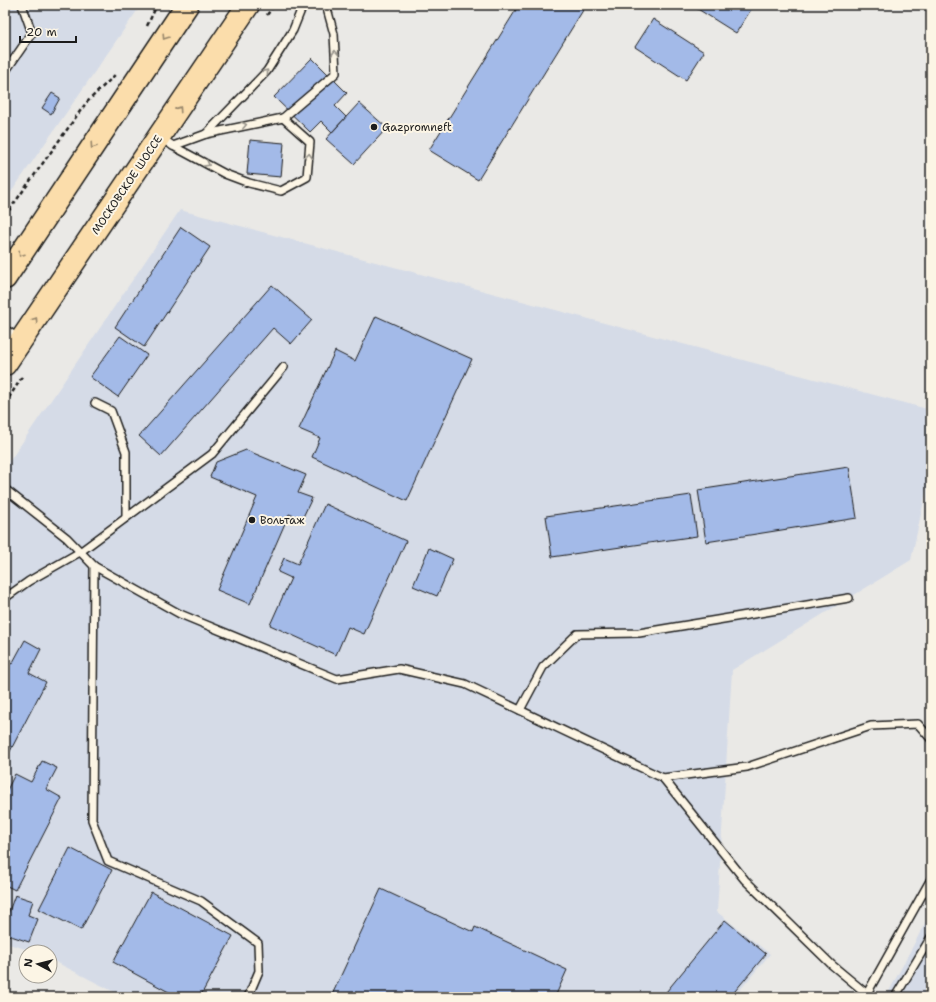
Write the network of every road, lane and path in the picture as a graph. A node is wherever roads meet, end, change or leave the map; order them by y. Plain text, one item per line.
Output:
1 (22, 5) edge
2 (157, 5) edge
3 (187, 5) edge
4 (248, 5) edge
5 (303, 5) edge
6 (326, 5) edge
7 (146, 28) dead end
8 (120, 69) dead end
9 (5, 72) edge
10 (284, 118) junction
11 (206, 134) junction
12 (167, 141) junction
13 (5, 216) edge
14 (5, 278) edge
15 (11, 341) edge
16 (5, 364) edge
17 (284, 367) dead end
18 (95, 403) dead end
19 (5, 489) edge
20 (126, 518) junction
21 (80, 552) junction
22 (94, 566) junction
23 (5, 598) edge
24 (849, 598) dead end
25 (520, 710) junction
26 (931, 739) edge
27 (663, 778) junction
28 (931, 879) edge
29 (931, 937) edge
30 (866, 995) edge
31 (248, 997) edge
32 (895, 997) edge

1 - 9 lane
2 - 7 path
3 -> 14 main road
12 -> 4 main road, МОСКОВСКОЕ ШОССЕ
11 -> 5 lane
10 -> 6 lane
8 - 13 path
11 -> 10 lane
12 -> 10 lane
11 - 12 lane
15 -> 12 main road, МОСКОВСКОЕ ШОССЕ
15 - 16 main road, МОСКОВСКОЕ ШОССЕ
17 - 20 lane
18 - 20 lane
19 - 21 lane
20 - 21 lane
21 - 22 lane
21 - 23 lane
22 - 25 lane
22 - 31 lane
24 - 25 lane
25 - 27 lane
26 - 27 lane
27 - 30 lane
28 - 30 lane
29 - 32 lane

